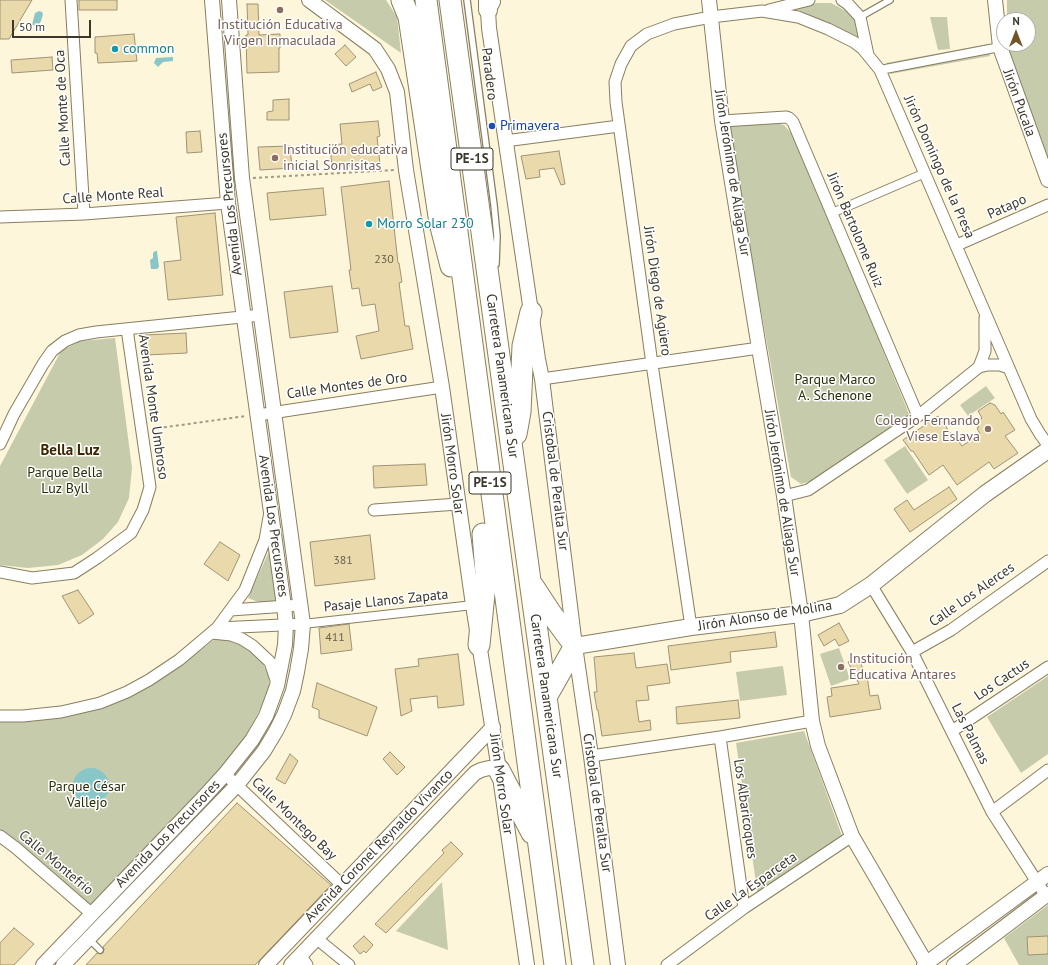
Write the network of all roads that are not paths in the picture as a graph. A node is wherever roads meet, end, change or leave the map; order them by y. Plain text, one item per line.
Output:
1 (71, 0) edge
2 (212, 0) edge
3 (229, 0) edge
4 (309, 0) edge
5 (402, 0) edge
6 (426, 0) edge
7 (450, 0) edge
8 (467, 0) edge
9 (710, 0) edge
10 (809, 0) edge
11 (842, 0) edge
12 (890, 0) edge
13 (995, 0) edge
14 (490, 4) edge
15 (762, 11) junction
16 (996, 12) edge
17 (711, 17) junction
18 (860, 17) junction
19 (230, 18) junction
20 (213, 20) junction
21 (996, 49) edge
22 (1001, 52) edge
23 (868, 56) junction
24 (880, 70) junction
25 (722, 121) junction
26 (619, 126) junction
27 (505, 141) junction
28 (925, 173) junction
29 (1048, 180) edge
30 (228, 203) junction
31 (1048, 205) edge
32 (84, 214) junction
33 (832, 214) junction
34 (0, 217) edge
35 (957, 246) junction
36 (496, 273) dead end
37 (495, 281) dead end
38 (531, 312) junction
39 (985, 312) junction
40 (261, 315) junction
41 (244, 317) junction
42 (494, 318) junction
43 (127, 329) junction
44 (759, 348) junction
45 (652, 364) junction
46 (475, 365) junction
47 (979, 367) junction
48 (1009, 368) junction
49 (542, 379) junction
50 (478, 386) junction
51 (442, 388) junction
52 (274, 412) junction
53 (258, 415) junction
54 (918, 416) junction
55 (0, 444) edge
56 (1048, 445) edge
57 (1048, 450) edge
58 (512, 456) junction
59 (784, 496) junction
60 (458, 504) junction
61 (270, 507) junction
62 (374, 510) dead end
63 (1048, 560) edge
64 (0, 572) edge
65 (530, 580) junction
66 (871, 585) junction
67 (301, 605) junction
68 (472, 605) junction
69 (284, 606) junction
70 (231, 610) junction
71 (801, 614) junction
72 (303, 624) junction
73 (286, 625) junction
74 (691, 628) junction
75 (215, 631) junction
76 (479, 645) junction
77 (575, 646) junction
78 (912, 652) junction
79 (1048, 667) edge
80 (277, 686) junction
81 (546, 697) junction
82 (0, 716) edge
83 (812, 721) junction
84 (493, 727) junction
85 (952, 731) junction
86 (720, 737) junction
87 (472, 749) junction
88 (591, 756) junction
89 (499, 770) junction
90 (1048, 770) edge
91 (225, 774) junction
92 (475, 774) junction
93 (237, 785) junction
94 (992, 812) junction
95 (0, 836) edge
96 (852, 836) junction
97 (539, 848) junction
98 (1043, 878) edge
99 (342, 885) junction
100 (1047, 895) edge
101 (744, 908) junction
102 (92, 914) junction
103 (316, 938) junction
104 (89, 939) junction
105 (100, 950) dead end
106 (299, 962) edge
107 (925, 964) edge
108 (43, 965) edge
109 (63, 965) edge
110 (266, 965) edge
111 (349, 965) edge
112 (527, 965) edge
113 (555, 965) edge
114 (583, 965) edge
115 (618, 965) edge
116 (667, 965) edge
117 (954, 965) edge

1 - 32 street, Calle Monte de Oca
2 - 20 street, Avenida Los Precursores
3 - 19 street, Avenida Los Precursores
4 - 51 street, Jirón Morro Solar
5 - 46 highway
6 - 46 highway, Carretera Panamericana Sur / PE-1S
7 - 42 highway, Carretera Panamericana Sur / PE-1S
8 - 36 lane, Paradero
9 - 17 street, Jirón Jerónimo de Aliaga Sur
10 - 15 street
11 - 18 street
12 - 18 lane
13 - 16 street, Jirón Pucala
14 - 27 street, Cristobal de Peralta Sur
15 - 17 street, Jirón Domingo de la Presa
15 - 23 street, Jirón Domingo de la Presa
17 - 25 street, Jirón Jerónimo de Aliaga Sur
17 - 26 street, Jirón Diego de Agüero
18 - 23 street
19 - 20 street
19 - 40 street, Avenida Los Precursores
20 - 30 street, Avenida Los Precursores
21 - 24 street
22 - 29 street, Jirón Pucala
23 - 24 street, Jirón Domingo de la Presa
24 - 28 street, Jirón Domingo de la Presa
25 - 33 street, Jirón Bartolome Ruiz
25 - 44 street, Jirón Jerónimo de Aliaga Sur
26 - 27 street
26 - 45 street, Jirón Diego de Agüero
27 - 38 street, Cristobal de Peralta Sur
28 - 33 street
28 - 35 street, Jirón Domingo de la Presa
30 - 32 street, Calle Monte Real
30 - 41 street, Avenida Los Precursores
31 - 35 street, Patapo
32 - 34 street, Calle Monte Real
33 - 54 street, Jirón Bartolome Ruiz
35 - 39 street, Jirón Domingo de la Presa
37 - 42 lane
38 - 49 street, Cristobal de Peralta Sur
38 - 58 highway
39 - 47 street
39 - 48 street, Jirón Domingo de la Presa
40 - 41 street, Avenida Monte Umbroso
40 - 52 street, Avenida Los Precursores
41 - 43 street, Avenida Monte Umbroso
41 - 53 street, Avenida Los Precursores
42 - 58 highway, Carretera Panamericana Sur / PE-1S
43 - 55 street, Avenida Monte Umbroso
43 - 64 street, Avenida Monte Umbroso
44 - 45 street
44 - 59 street, Jirón Jerónimo de Aliaga Sur
45 - 49 street
45 - 74 street, Jirón Diego de Agüero
46 - 50 highway, Carretera Panamericana Sur / PE-1S
47 - 48 street
47 - 54 street
48 - 56 street, Jirón Domingo de la Presa
49 - 77 street, Cristobal de Peralta Sur
50 - 76 highway
50 - 97 highway, Carretera Panamericana Sur / PE-1S
51 - 52 street, Calle Montes de Oro
51 - 60 street, Jirón Morro Solar
52 - 53 street, Calle Montes de Oro
52 - 67 street, Avenida Los Precursores
53 - 61 street, Avenida Los Precursores
54 - 59 street
57 - 66 main road, Jirón Alonso de Molina
58 - 65 highway, Carretera Panamericana Sur / PE-1S
59 - 71 street, Jirón Jerónimo de Aliaga Sur
60 - 62 street
60 - 68 street, Jirón Morro Solar
61 - 69 street, Avenida Los Precursores
61 - 70 street
63 - 78 street, Calle Los Alerces
65 - 77 highway
65 - 81 highway, Carretera Panamericana Sur / PE-1S
66 - 71 main road, Jirón Alonso de Molina
66 - 78 street, Las Palmas
67 - 69 street
67 - 72 street, Avenida Los Precursores
68 - 72 street, Pasaje Llanos Zapata
68 - 76 street, Jirón Morro Solar
69 - 70 street
69 - 73 street, Avenida Los Precursores
70 - 75 street
71 - 74 main road, Jirón Alonso de Molina
71 - 83 street, Jirón Jerónimo de Aliaga Sur
72 - 73 street
72 - 93 street, Avenida Los Precursores
73 - 75 street
73 - 80 street, Avenida Los Precursores
74 - 77 main road, Jirón Alonso de Molina
75 - 80 street
75 - 82 street
76 - 84 street, Jirón Morro Solar
77 - 81 highway
77 - 88 street, Cristobal de Peralta Sur
78 - 85 street, Las Palmas
79 - 85 street, Los Cactus
80 - 91 street, Avenida Los Precursores
81 - 114 highway, Carretera Panamericana Sur / PE-1S
83 - 86 street
83 - 96 street, Jirón Jerónimo de Aliaga Sur
84 - 87 street, Avenida Coronel Reynaldo Vivanco
84 - 89 street, Jirón Morro Solar
85 - 94 street, Las Palmas
86 - 88 street
86 - 101 street, Los Albaricoques
87 - 92 street
87 - 99 street, Avenida Coronel Reynaldo Vivanco
88 - 115 street, Cristobal de Peralta Sur
89 - 92 street, Avenida Coronel Reynaldo Vivanco
89 - 97 highway
89 - 112 street, Jirón Morro Solar
90 - 94 street
91 - 93 street, Calle Montego Bay
91 - 102 street, Avenida Los Precursores
92 - 103 street, Avenida Coronel Reynaldo Vivanco
93 - 99 street, Calle Montego Bay
93 - 104 street, Avenida Los Precursores
94 - 98 street, Las Palmas
95 - 102 street, Calle Montefrío
96 - 101 street, Calle La Esparceta
96 - 107 street, Jirón Jerónimo de Aliaga Sur
97 - 113 highway, Carretera Panamericana Sur / PE-1S
98 - 100 street, Las Palmas
98 - 107 street
99 - 110 street, Avenida Coronel Reynaldo Vivanco
100 - 117 street
101 - 116 street, Calle La Esparceta
102 - 108 street, Avenida Los Precursores
103 - 106 street, Avenida Coronel Reynaldo Vivanco
103 - 111 street
104 - 105 lane
104 - 109 street, Avenida Los Precursores

